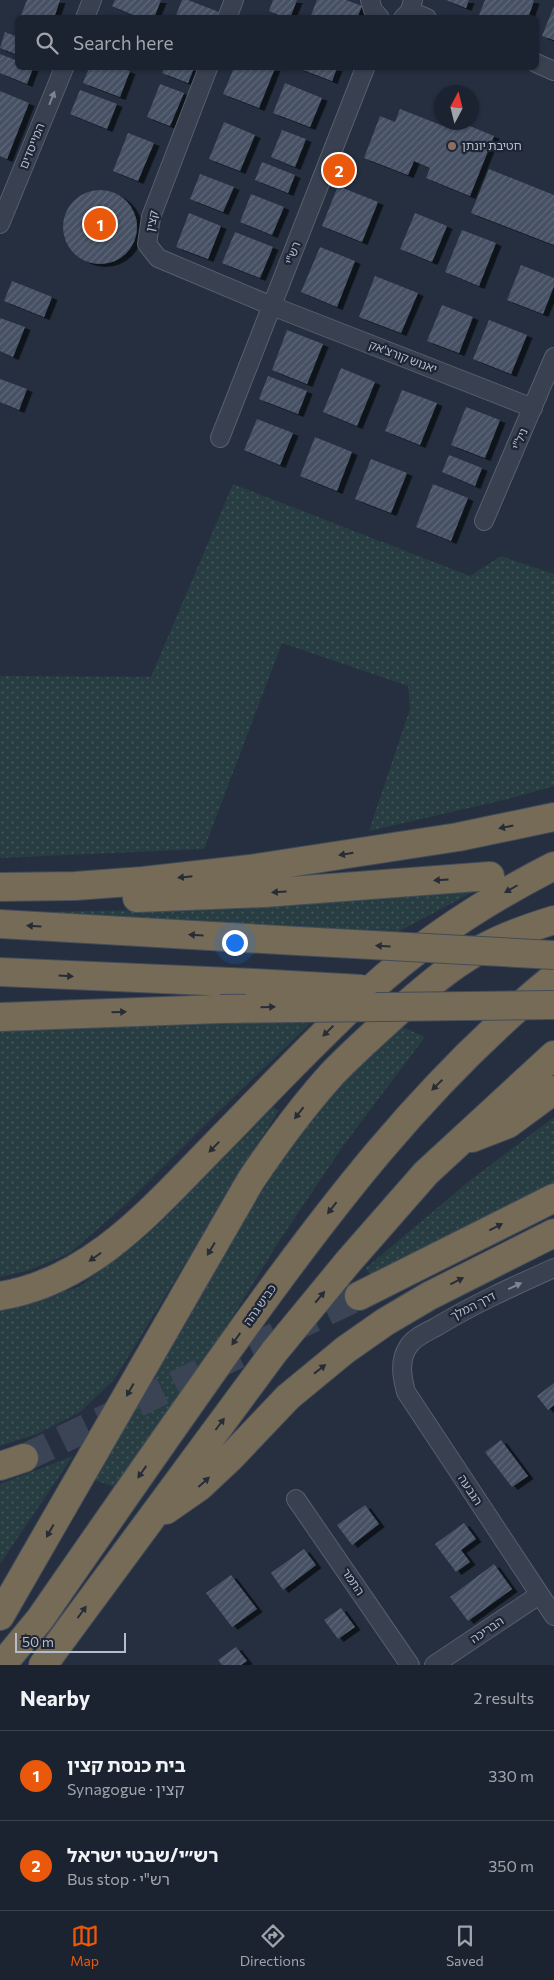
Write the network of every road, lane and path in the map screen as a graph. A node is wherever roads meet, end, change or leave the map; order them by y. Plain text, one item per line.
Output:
1 (92, 0) edge
2 (234, 0) edge
3 (370, 0) edge
4 (409, 9) edge
5 (86, 15) edge
6 (229, 15) edge
7 (377, 15) edge
8 (421, 15) edge
9 (539, 64) edge
10 (63, 70) edge
11 (207, 70) edge
12 (364, 70) edge
13 (554, 71) edge
14 (0, 224) edge
15 (272, 306) junction
16 (554, 357) edge
17 (533, 408) junction
18 (220, 438) dead end
19 (484, 521) dead end
20 (554, 817) edge
21 (554, 866) edge
22 (490, 876) dead end
23 (0, 887) edge
24 (0, 897) edge
25 (554, 920) edge
26 (0, 924) edge
27 (554, 955) edge
28 (0, 972) edge
29 (554, 977) edge
30 (554, 1003) edge
31 (0, 1017) edge
32 (554, 1055) edge
33 (554, 1090) edge
34 (459, 1143) junction
35 (554, 1198) edge
36 (554, 1234) edge
37 (554, 1268) edge
38 (0, 1296) edge
39 (359, 1296) tunnel mouth
40 (403, 1358) joint
41 (296, 1499) dead end
42 (150, 1521) junction
43 (539, 1595) junction
44 (0, 1616) edge
45 (554, 1616) edge
46 (2, 1665) edge
47 (43, 1665) edge
48 (410, 1665) edge
49 (434, 1665) edge

1 - 5 street
2 - 6 street
3 - 7 street
4 - 8 street
9 - 13 street
14 -> 10 street, המייסדים
11 - 15 street, קצין
12 - 15 street, רש"י
15 - 17 street, יאנוש קורצ'אק
15 - 18 street, רש"י
16 - 17 street, ניל"י
17 - 19 street, ניל"י
20 -> 23 highway
21 -> 38 highway
22 -> 24 highway
25 -> 44 highway
27 -> 26 highway, bridge
28 -> 30 highway, bridge
29 -> 46 highway, כביש גהה
31 -> 30 highway, bridge
32 - 34 highway
33 - 34 highway
42 -> 34 highway
39 -> 35 highway
42 -> 36 highway
40 -> 37 street, דרך המלך
40 - 43 street, הגבעה
41 - 48 street, התמר
47 -> 42 highway
43 - 45 street, הגבעה
43 - 49 street, הבריכה

